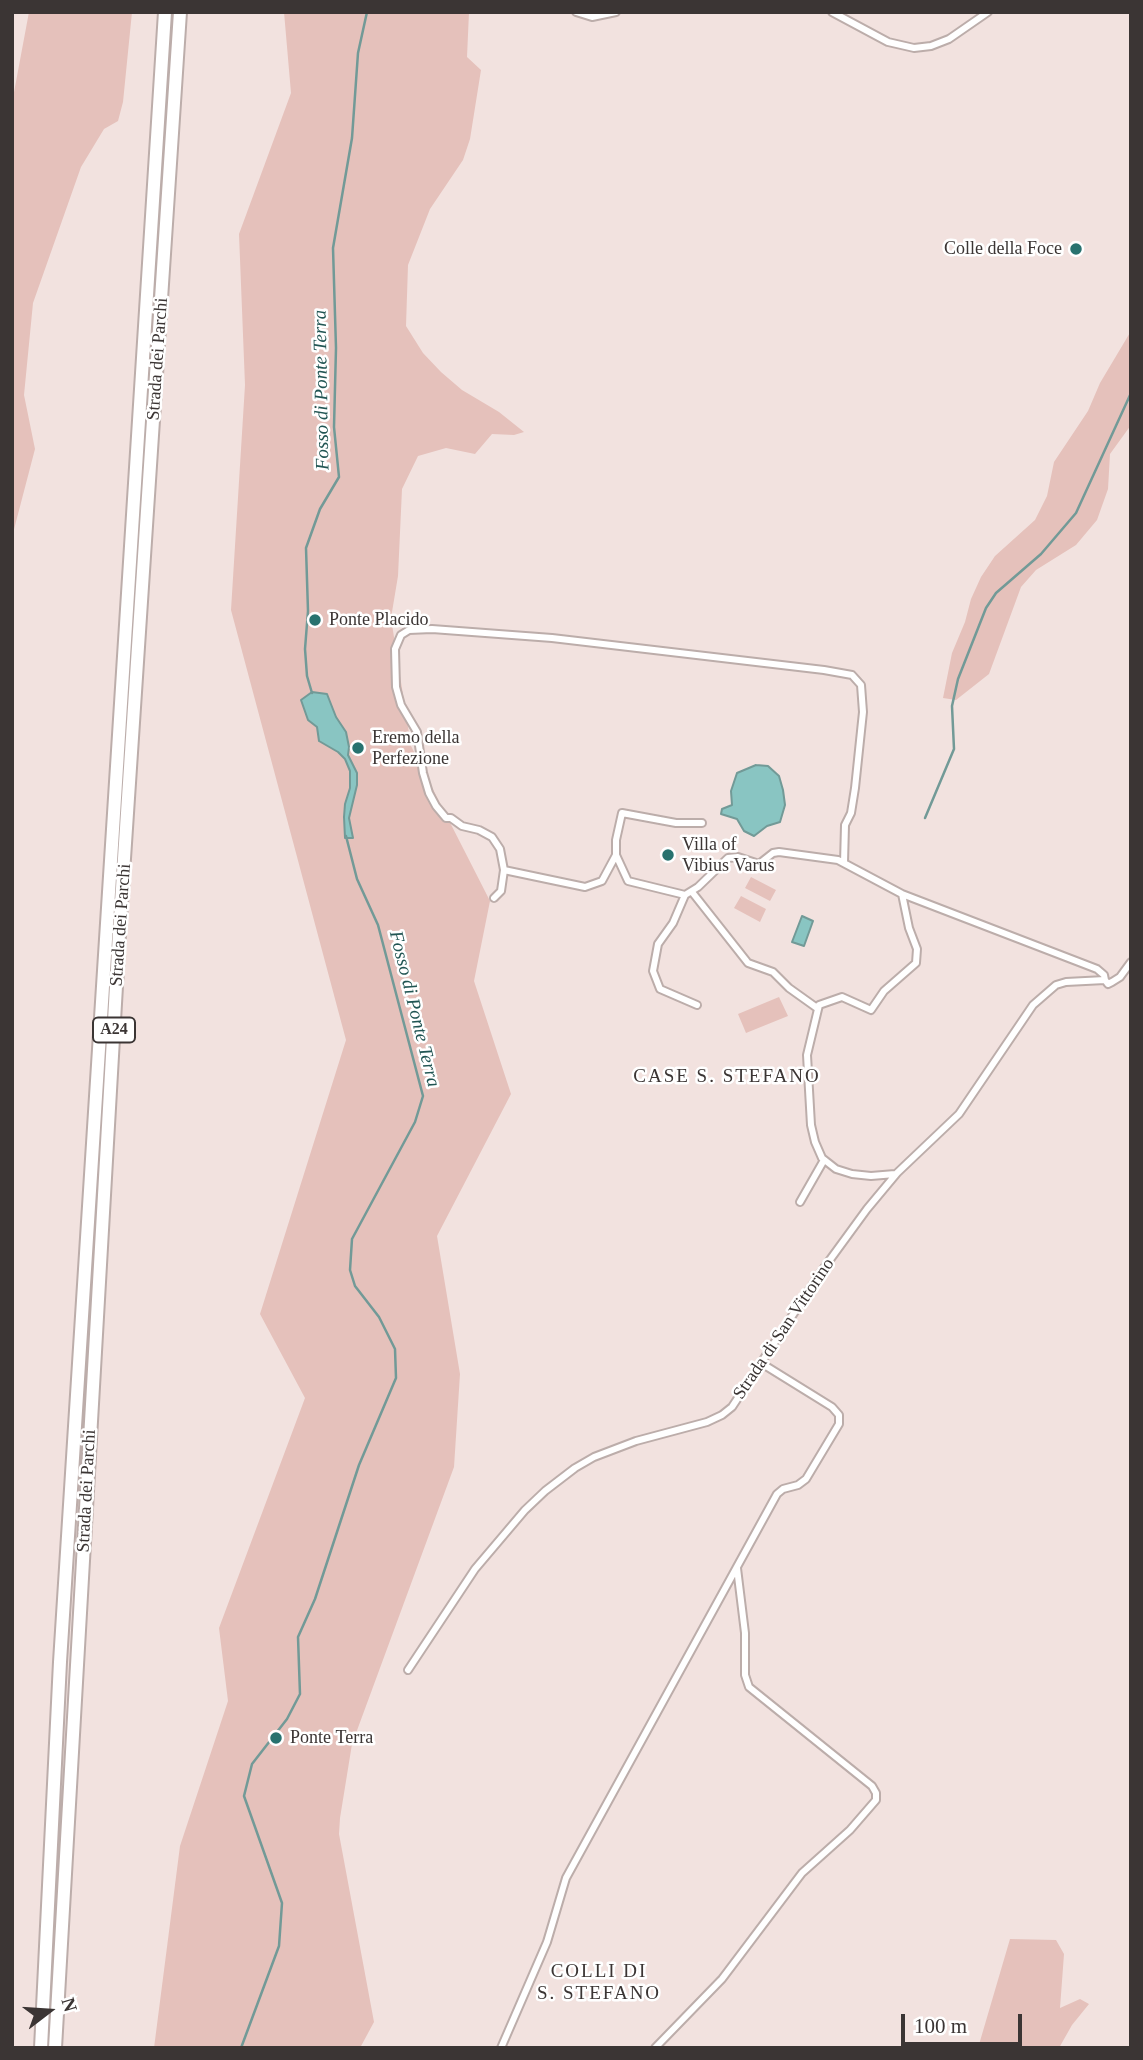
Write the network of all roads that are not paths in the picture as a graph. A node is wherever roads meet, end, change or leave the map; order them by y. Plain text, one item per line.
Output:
1 (165, 12) edge
2 (180, 12) edge
3 (576, 12) edge
4 (616, 12) edge
5 (832, 12) edge
6 (988, 12) edge
7 (702, 822) dead end
8 (617, 855) junction
9 (844, 863) junction
10 (504, 870) junction
11 (688, 893) junction
12 (902, 894) junction
13 (494, 898) dead end
14 (1131, 962) edge
15 (1105, 980) junction
16 (697, 1005) dead end
17 (817, 1007) junction
18 (824, 1160) junction
19 (897, 1173) junction
20 (800, 1202) dead end
21 (761, 1363) junction
22 (737, 1568) junction
23 (408, 1670) dead end
24 (41, 2048) edge
25 (55, 2048) edge
26 (501, 2048) edge
27 (655, 2048) edge

1 - 24 highway, Strada dei Parchi / A24
2 - 25 highway, Strada dei Parchi / A24
3 - 4 street
5 - 6 street
7 - 8 street
8 - 10 street
8 - 11 street
9 - 10 street
9 - 11 street
9 - 12 street
10 - 13 street
11 - 16 street
11 - 17 street
12 - 15 street
12 - 17 street
14 - 15 street
15 - 19 street, Strada di San Vittorino
17 - 18 street
18 - 19 street
18 - 20 street
19 - 21 street, Strada di San Vittorino
21 - 22 street
21 - 23 street, Strada di San Vittorino
22 - 26 street
22 - 27 street

